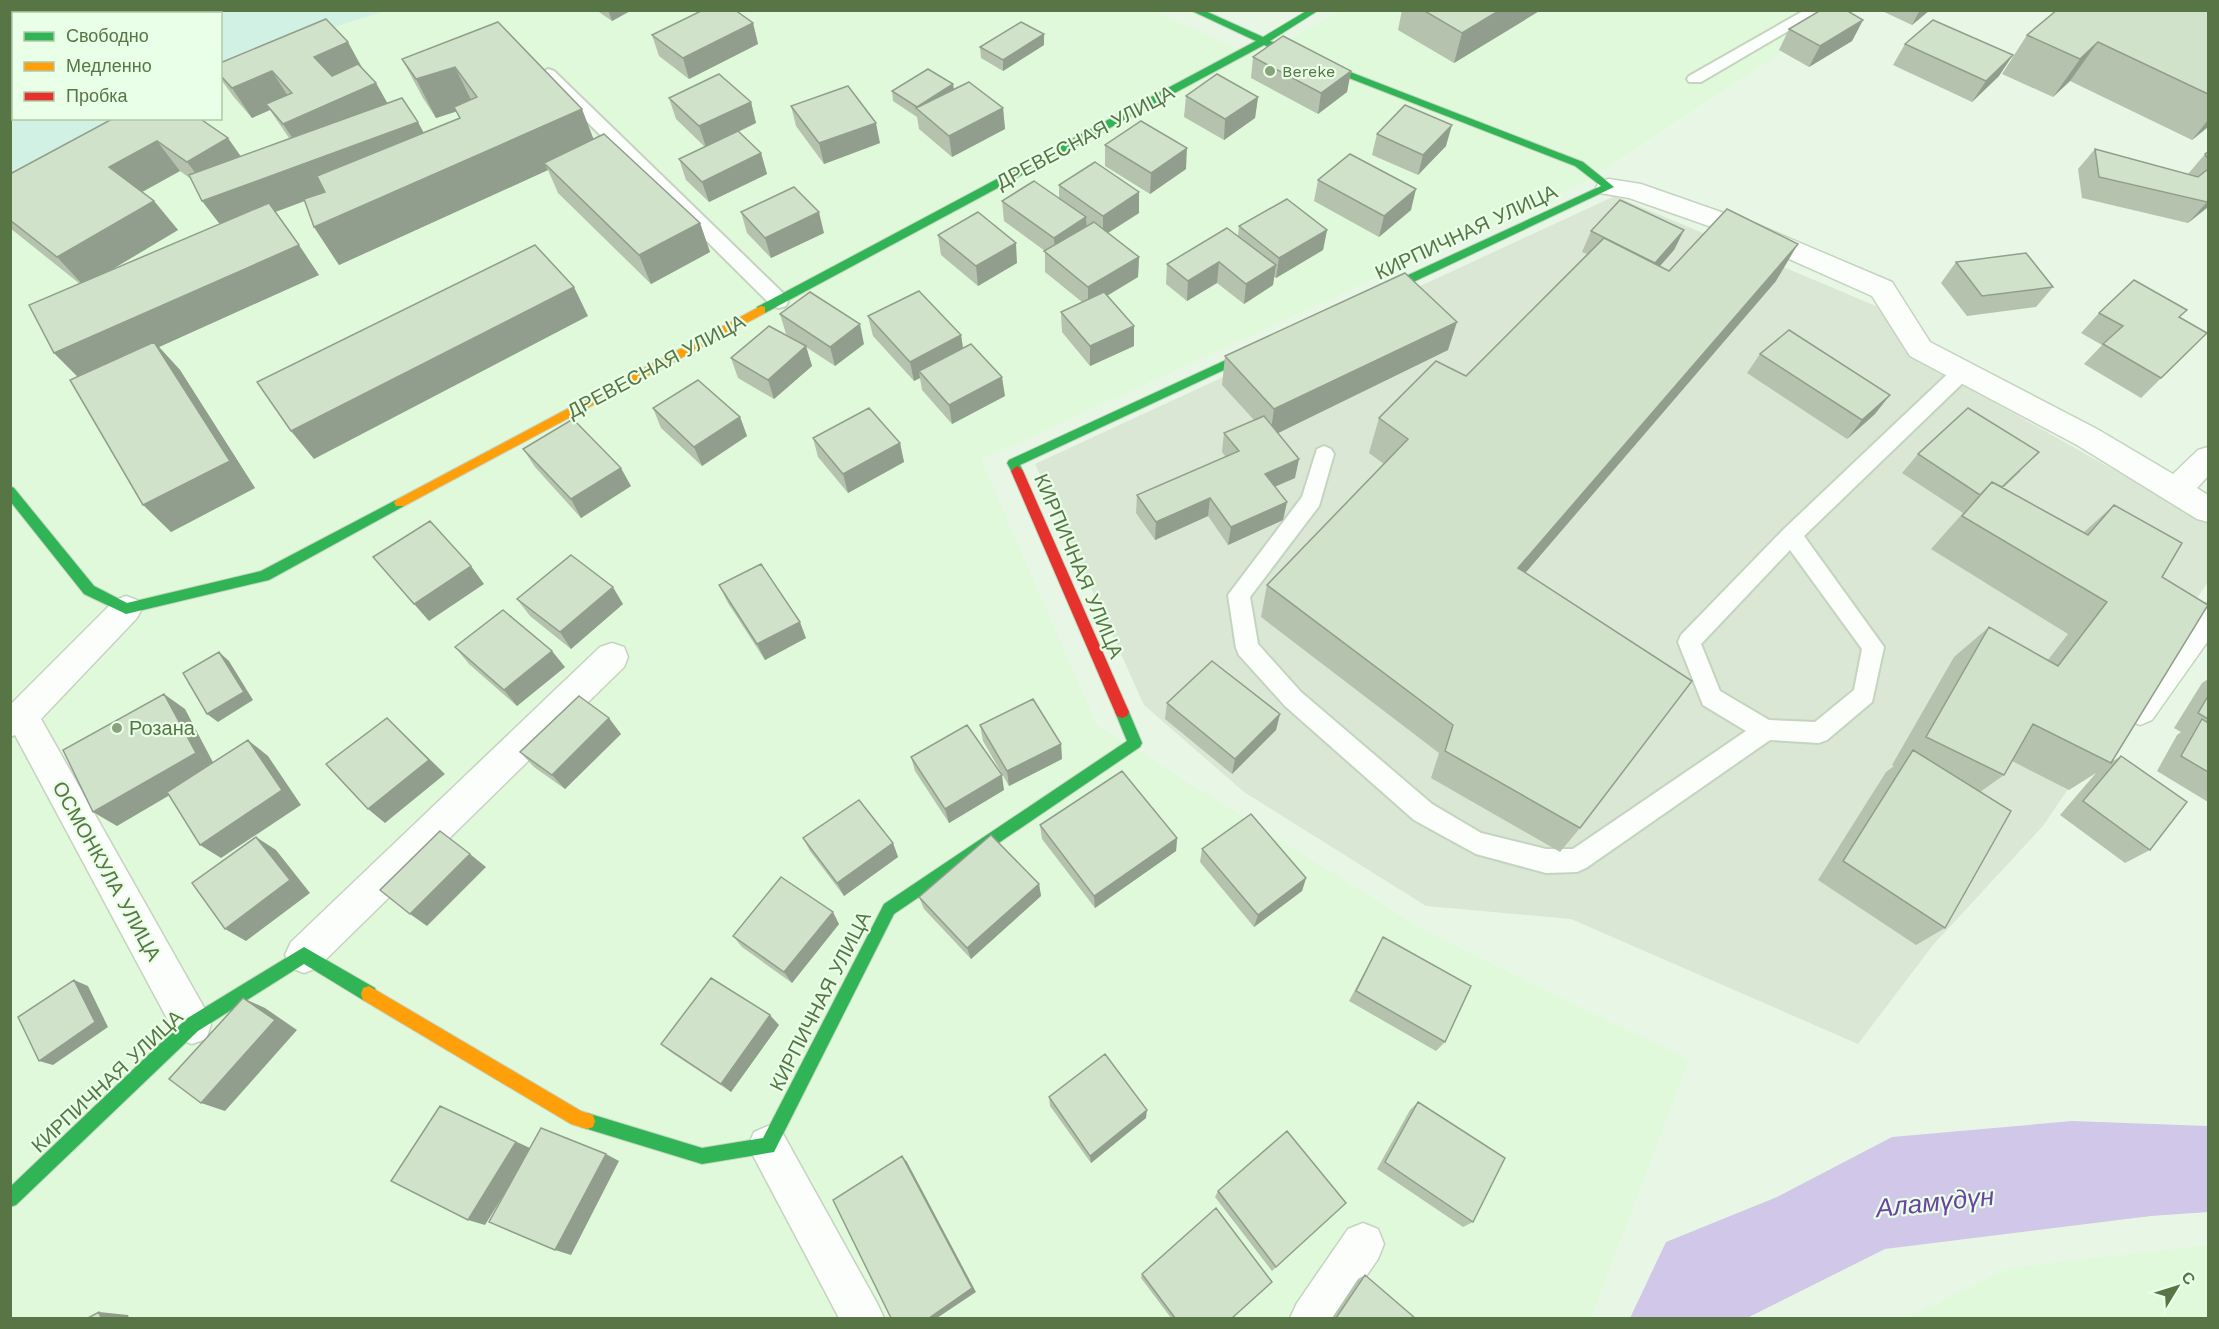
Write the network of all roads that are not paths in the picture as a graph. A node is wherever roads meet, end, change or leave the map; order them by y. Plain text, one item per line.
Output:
1 (1194, 10) edge
2 (1315, 10) edge
3 (1817, 10) edge
4 (1263, 41) junction
5 (548, 74) edge
6 (1695, 79) dead end
7 (1610, 187) junction
8 (779, 301) junction
9 (1360, 302) edge
10 (1273, 342) edge
11 (1962, 372) junction
12 (1324, 454) dead end
13 (2208, 458) edge
14 (2176, 490) junction
15 (10, 491) edge
16 (2208, 510) edge
17 (1791, 535) junction
18 (126, 609) junction
19 (2208, 616) edge
20 (612, 657) dead end
21 (16, 719) edge
22 (1766, 730) junction
23 (2122, 733) edge
24 (304, 955) junction
25 (192, 1025) junction
26 (768, 1146) junction
27 (10, 1199) edge
28 (1363, 1244) dead end
29 (862, 1318) edge
30 (1312, 1318) edge

1 - 4 street
2 - 4 street, ДРЕВЕСНАЯ УЛИЦА
3 - 6 lane
4 - 7 street
4 - 8 street, ДРЕВЕСНАЯ УЛИЦА
5 - 8 lane
7 - 9 street, КИРПИЧНАЯ УЛИЦА
7 - 11 street
8 - 18 street, ДРЕВЕСНАЯ УЛИЦА
10 - 26 street, КИРПИЧНАЯ УЛИЦА
11 - 14 street
11 - 17 lane
12 - 22 lane
13 - 14 street
14 - 16 street
15 - 18 street
17 - 22 lane
17 - 22 lane
18 - 21 street
19 - 23 street
20 - 24 street
21 - 25 street, ОСМОНКУЛА УЛИЦА
24 - 25 street, КИРПИЧНАЯ УЛИЦА
24 - 26 street
25 - 27 street, КИРПИЧНАЯ УЛИЦА
26 - 29 street
28 - 30 street

